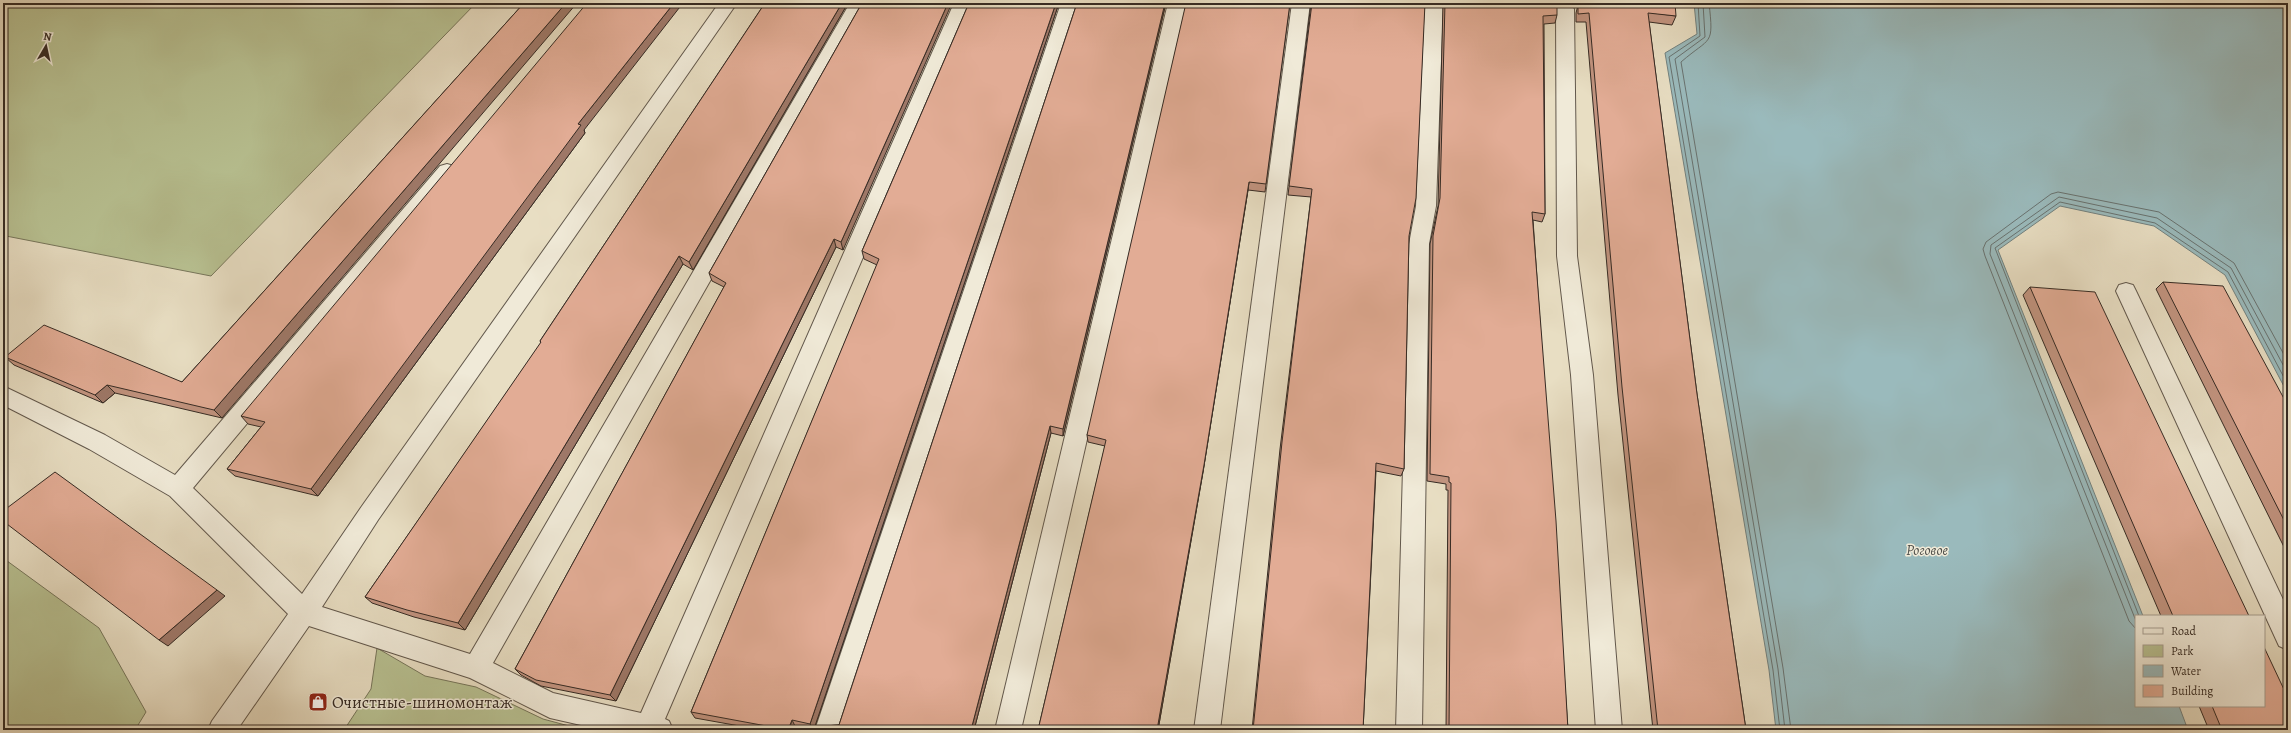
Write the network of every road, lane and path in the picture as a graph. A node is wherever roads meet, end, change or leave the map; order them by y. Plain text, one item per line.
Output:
1 (728, 3) edge
2 (859, 3) edge
3 (963, 3) edge
4 (1070, 3) edge
5 (1177, 3) edge
6 (1301, 3) edge
7 (1434, 3) edge
8 (1564, 6) edge
9 (460, 155) edge
10 (2126, 291) dead end
11 (3, 395) edge
12 (178, 489) junction
13 (304, 614) junction
14 (2288, 638) edge
15 (476, 668) junction
16 (654, 729) edge
17 (221, 730) edge
18 (828, 730) edge
19 (1008, 730) edge
20 (1207, 730) edge
21 (1409, 730) edge
22 (1609, 730) edge

1 - 13 lane
2 - 15 lane
3 - 16 lane
4 - 18 lane
5 - 19 lane
6 - 20 lane
7 - 21 lane
8 - 22 lane
9 - 12 lane
10 - 14 lane
11 - 12 lane
12 - 13 lane
13 - 15 lane
13 - 17 lane
15 - 16 lane

